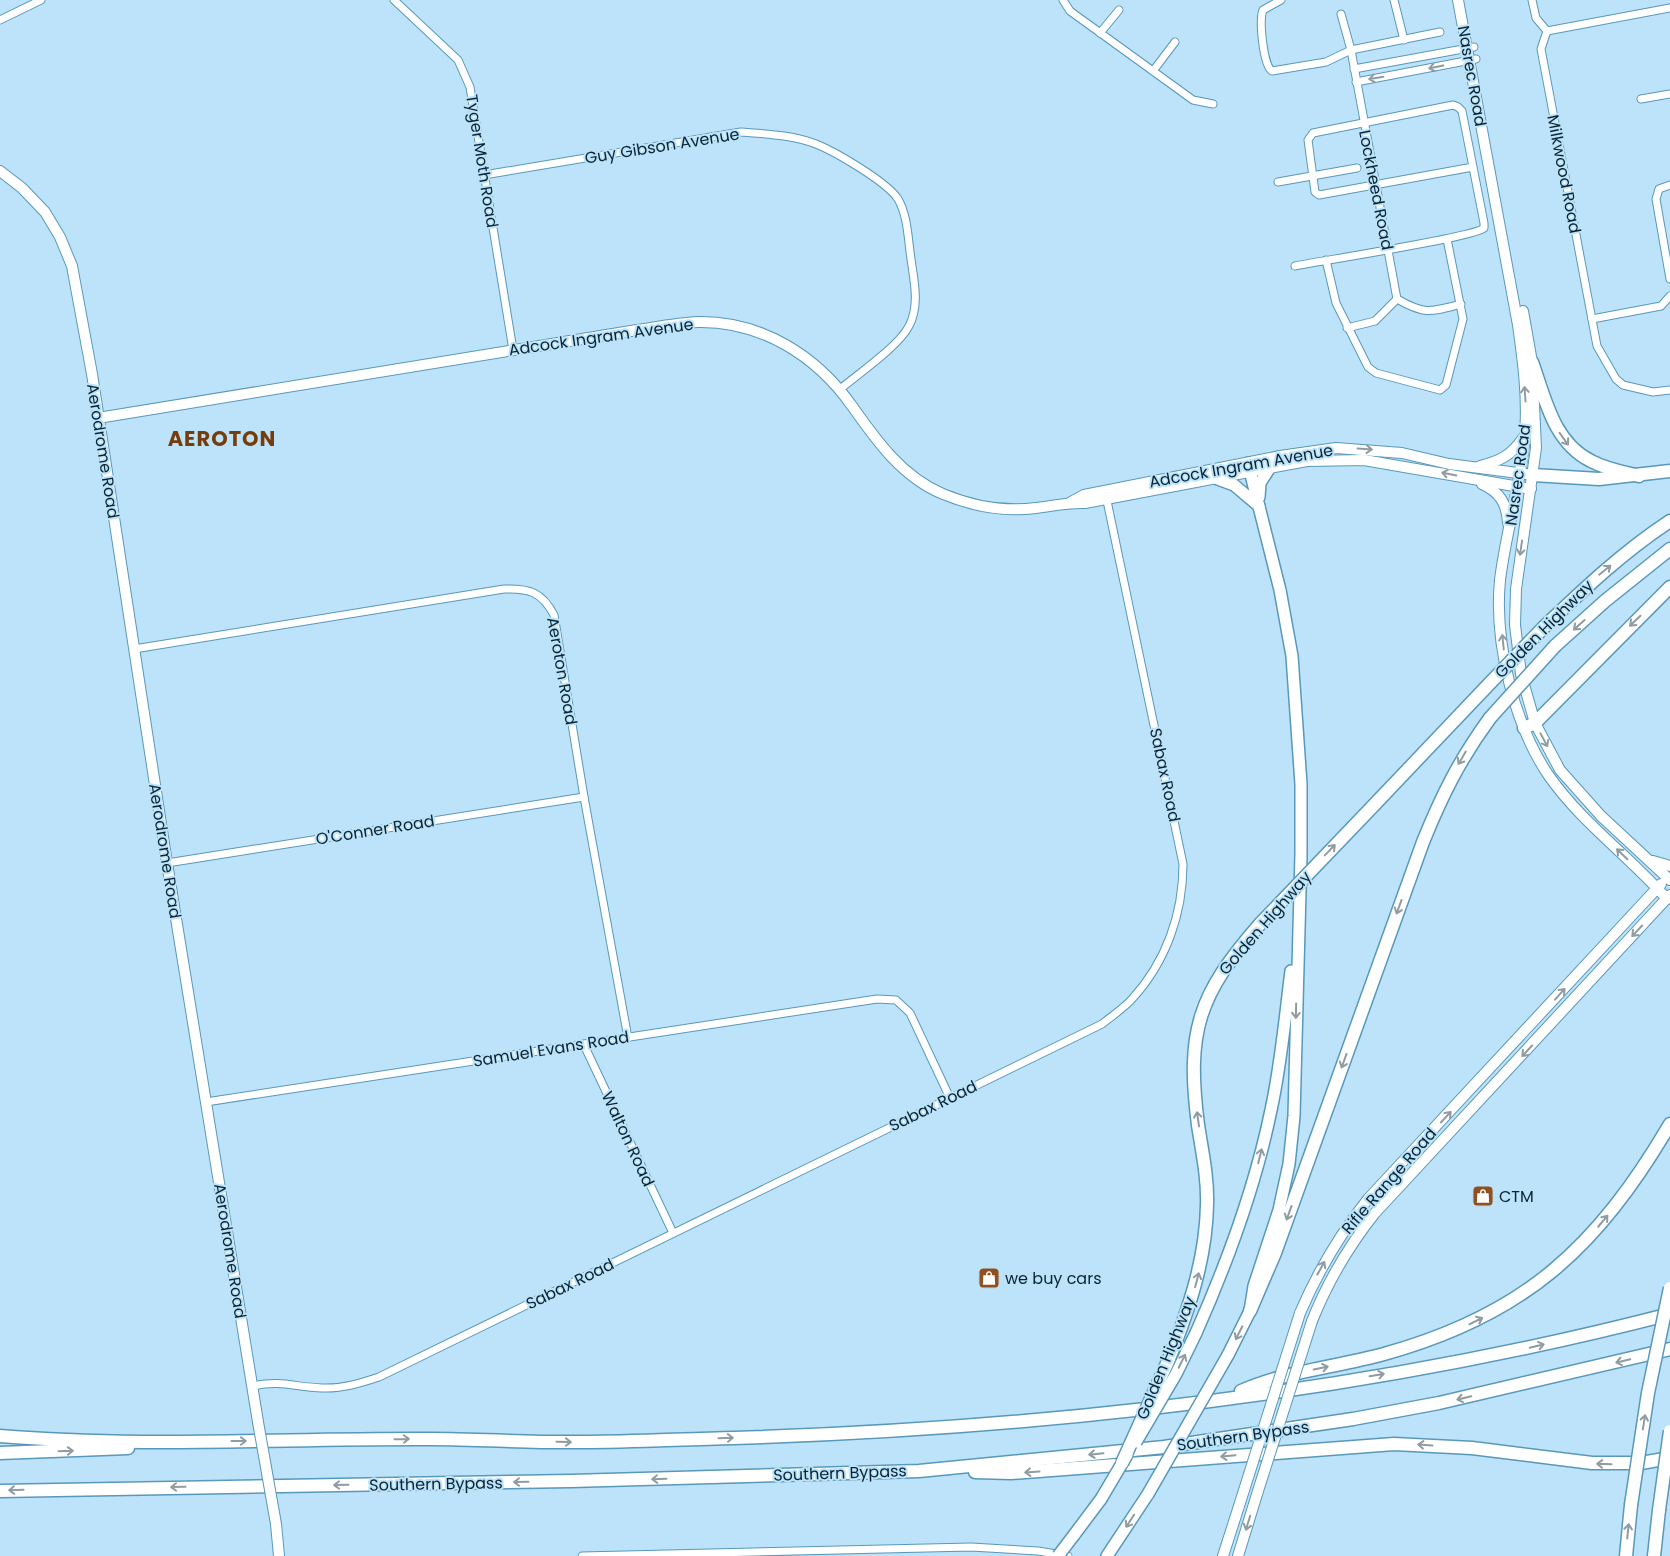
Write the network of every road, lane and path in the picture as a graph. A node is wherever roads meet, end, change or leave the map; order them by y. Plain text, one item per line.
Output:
1 (42, 0) edge
2 (394, 0) edge
3 (1063, 0) edge
4 (1281, 0) edge
5 (1394, 0) edge
6 (1458, 0) edge
7 (1465, 0) edge
8 (1532, 0) edge
9 (1670, 8) edge
10 (1119, 10) dead end
11 (1341, 14) dead end
12 (0, 20) edge
13 (1547, 31) junction
14 (1440, 32) dead end
15 (1100, 33) junction
16 (1404, 40) junction
17 (1175, 42) dead end
18 (1470, 48) junction
19 (1351, 50) junction
20 (1411, 58) junction
21 (1472, 60) junction
22 (1354, 69) junction
23 (1153, 71) junction
24 (1414, 71) junction
25 (1356, 82) junction
26 (1670, 94) edge
27 (1641, 99) dead end
28 (1213, 104) dead end
29 (1364, 123) junction
30 (1473, 167) junction
31 (1357, 168) dead end
32 (0, 171) edge
33 (484, 175) junction
34 (1313, 176) junction
35 (1278, 182) dead end
36 (1670, 184) edge
37 (1375, 186) junction
38 (1447, 239) junction
39 (1387, 248) junction
40 (1326, 260) junction
41 (1295, 266) dead end
42 (1670, 279) edge
43 (1670, 296) edge
44 (1396, 299) junction
45 (1461, 304) junction
46 (1592, 319) junction
47 (1347, 328) junction
48 (513, 350) junction
49 (1532, 362) junction
50 (839, 390) junction
51 (1670, 390) edge
52 (98, 418) junction
53 (1524, 436) junction
54 (1249, 468) junction
55 (1269, 468) junction
56 (1474, 468) junction
57 (1670, 470) edge
58 (1520, 474) junction
59 (1533, 475) junction
60 (1639, 476) junction
61 (1215, 478) junction
62 (1467, 478) junction
63 (1518, 487) junction
64 (1531, 489) junction
65 (1106, 496) junction
66 (1259, 506) junction
67 (1670, 521) edge
68 (1509, 536) junction
69 (1670, 549) edge
70 (1670, 587) edge
71 (134, 649) junction
72 (1530, 726) junction
73 (584, 798) junction
74 (1644, 856) junction
75 (167, 863) junction
76 (1670, 866) edge
77 (1639, 870) junction
78 (1669, 877) edge
79 (1657, 888) junction
80 (1668, 897) edge
81 (1641, 905) junction
82 (1298, 910) junction
83 (628, 1038) junction
84 (584, 1044) junction
85 (950, 1098) junction
86 (206, 1102) junction
87 (1670, 1124) edge
88 (672, 1234) junction
89 (1670, 1288) edge
90 (1250, 1311) junction
91 (1670, 1314) edge
92 (1670, 1349) edge
93 (252, 1386) junction
94 (1225, 1399) junction
95 (1670, 1430) edge
96 (0, 1436) edge
97 (190, 1441) junction
98 (0, 1452) edge
99 (1670, 1458) edge
100 (1122, 1463) junction
101 (919, 1471) junction
102 (0, 1491) edge
103 (1110, 1552) edge
104 (278, 1556) edge
105 (582, 1556) edge
106 (1058, 1556) edge
107 (1068, 1556) edge
108 (1223, 1556) edge
109 (1238, 1556) edge
110 (1626, 1556) edge
111 (1654, 1556) edge

1 - 12 street
2 - 33 street, Tyger Moth Road
3 - 15 street
4 - 19 street
5 - 16 street
6 - 18 main road, Nasrec Road
7 - 18 main road, Nasrec Road
8 - 13 street
9 - 13 street
10 - 15 street
11 - 19 street, Lockheed Road
13 - 46 street, Milkwood Road
14 - 16 street
15 - 23 street
16 - 19 street
17 - 23 street
18 - 20 street
18 - 21 main road, Nasrec Road
19 - 22 street, Lockheed Road
20 - 22 street
20 - 24 street
21 -> 24 street
21 - 49 main road, Nasrec Road
53 -> 21 main road, Nasrec Road
22 - 25 street, Lockheed Road
23 - 28 street
24 -> 25 street
25 - 29 street, Lockheed Road
26 - 27 street
29 - 30 street
29 - 34 street
29 - 37 street, Lockheed Road
30 - 37 street
30 - 38 street
31 - 34 street
32 - 52 main road, Aerodrome Road
33 - 48 street, Tyger Moth Road
33 - 50 street, Guy Gibson Avenue
34 - 35 street
34 - 37 street
36 - 42 street
37 - 39 street, Lockheed Road
38 - 39 street
38 - 45 street
39 - 40 street
39 - 44 street, Lockheed Road
40 - 41 street
40 - 47 street
43 - 46 street
44 - 45 street
44 - 47 street
45 - 47 street
46 - 51 street, Milkwood Road
48 - 50 main road, Adcock Ingram Avenue
48 - 52 main road, Adcock Ingram Avenue
49 - 59 main road, Nasrec Road
49 -> 60 highway
50 - 65 main road, Adcock Ingram Avenue
52 - 71 main road, Aerodrome Road
53 - 56 main road
53 - 58 main road, Nasrec Road
54 - 55 main road, Adcock Ingram Avenue
54 -> 56 main road, Adcock Ingram Avenue
54 - 61 main road, Adcock Ingram Avenue
54 - 65 main road, Adcock Ingram Avenue
54 - 66 main road
62 -> 55 main road, Adcock Ingram Avenue
55 - 66 main road
56 - 58 main road, Adcock Ingram Avenue
57 - 60 highway
58 - 59 main road, Adcock Ingram Avenue
58 - 63 main road, Nasrec Road
59 - 60 highway
59 - 64 main road, Nasrec Road
61 - 65 main road, Adcock Ingram Avenue
61 - 66 main road
62 - 63 main road, Adcock Ingram Avenue
62 - 68 main road
63 - 64 main road, Adcock Ingram Avenue
63 - 68 main road, Nasrec Road
64 -> 72 main road, Nasrec Road
65 - 85 street, Sabax Road
66 - 82 main road
100 -> 67 highway, Golden Highway, bridge
72 -> 68 main road, Nasrec Road
69 -> 90 highway, Golden Highway, bridge
70 -> 72 highway
71 - 73 street, Aeroton Road
71 - 75 main road, Aerodrome Road
72 -> 74 main road, Nasrec Road
77 -> 72 main road, Nasrec Road
73 - 75 street, O'Conner Road
73 - 83 street, Aeroton Road
74 - 76 main road
74 - 78 main road, Nasrec Road
75 - 86 main road, Aerodrome Road
77 - 79 main road, Nasrec Road
77 - 81 main road
78 - 79 main road, Rifle Range Road
79 - 80 main road, Nasrec Road
79 - 81 main road, Rifle Range Road
80 -> 109 main road, Rifle Range Road, bridge
108 -> 81 main road, Rifle Range Road, bridge
82 -> 90 main road
100 -> 82 main road, bridge
83 - 84 street, Samuel Evans Road
83 - 85 street, Samuel Evans Road
84 - 86 street, Samuel Evans Road
84 - 88 street, Walton Road
85 - 88 street, Sabax Road
86 - 93 main road, Aerodrome Road
94 -> 87 highway
88 - 93 street, Sabax Road
110 -> 89 highway, bridge
90 -> 103 main road, Golden Highway, bridge
94 -> 91 highway
92 -> 101 highway, Southern Bypass
93 - 104 main road, Aerodrome Road, bridge
97 -> 94 highway
95 - 111 highway, bridge
96 - 97 highway
98 -> 97 highway
99 -> 101 highway
100 - 106 main road, Golden Highway, bridge
101 -> 102 highway, Southern Bypass
105 - 107 street

